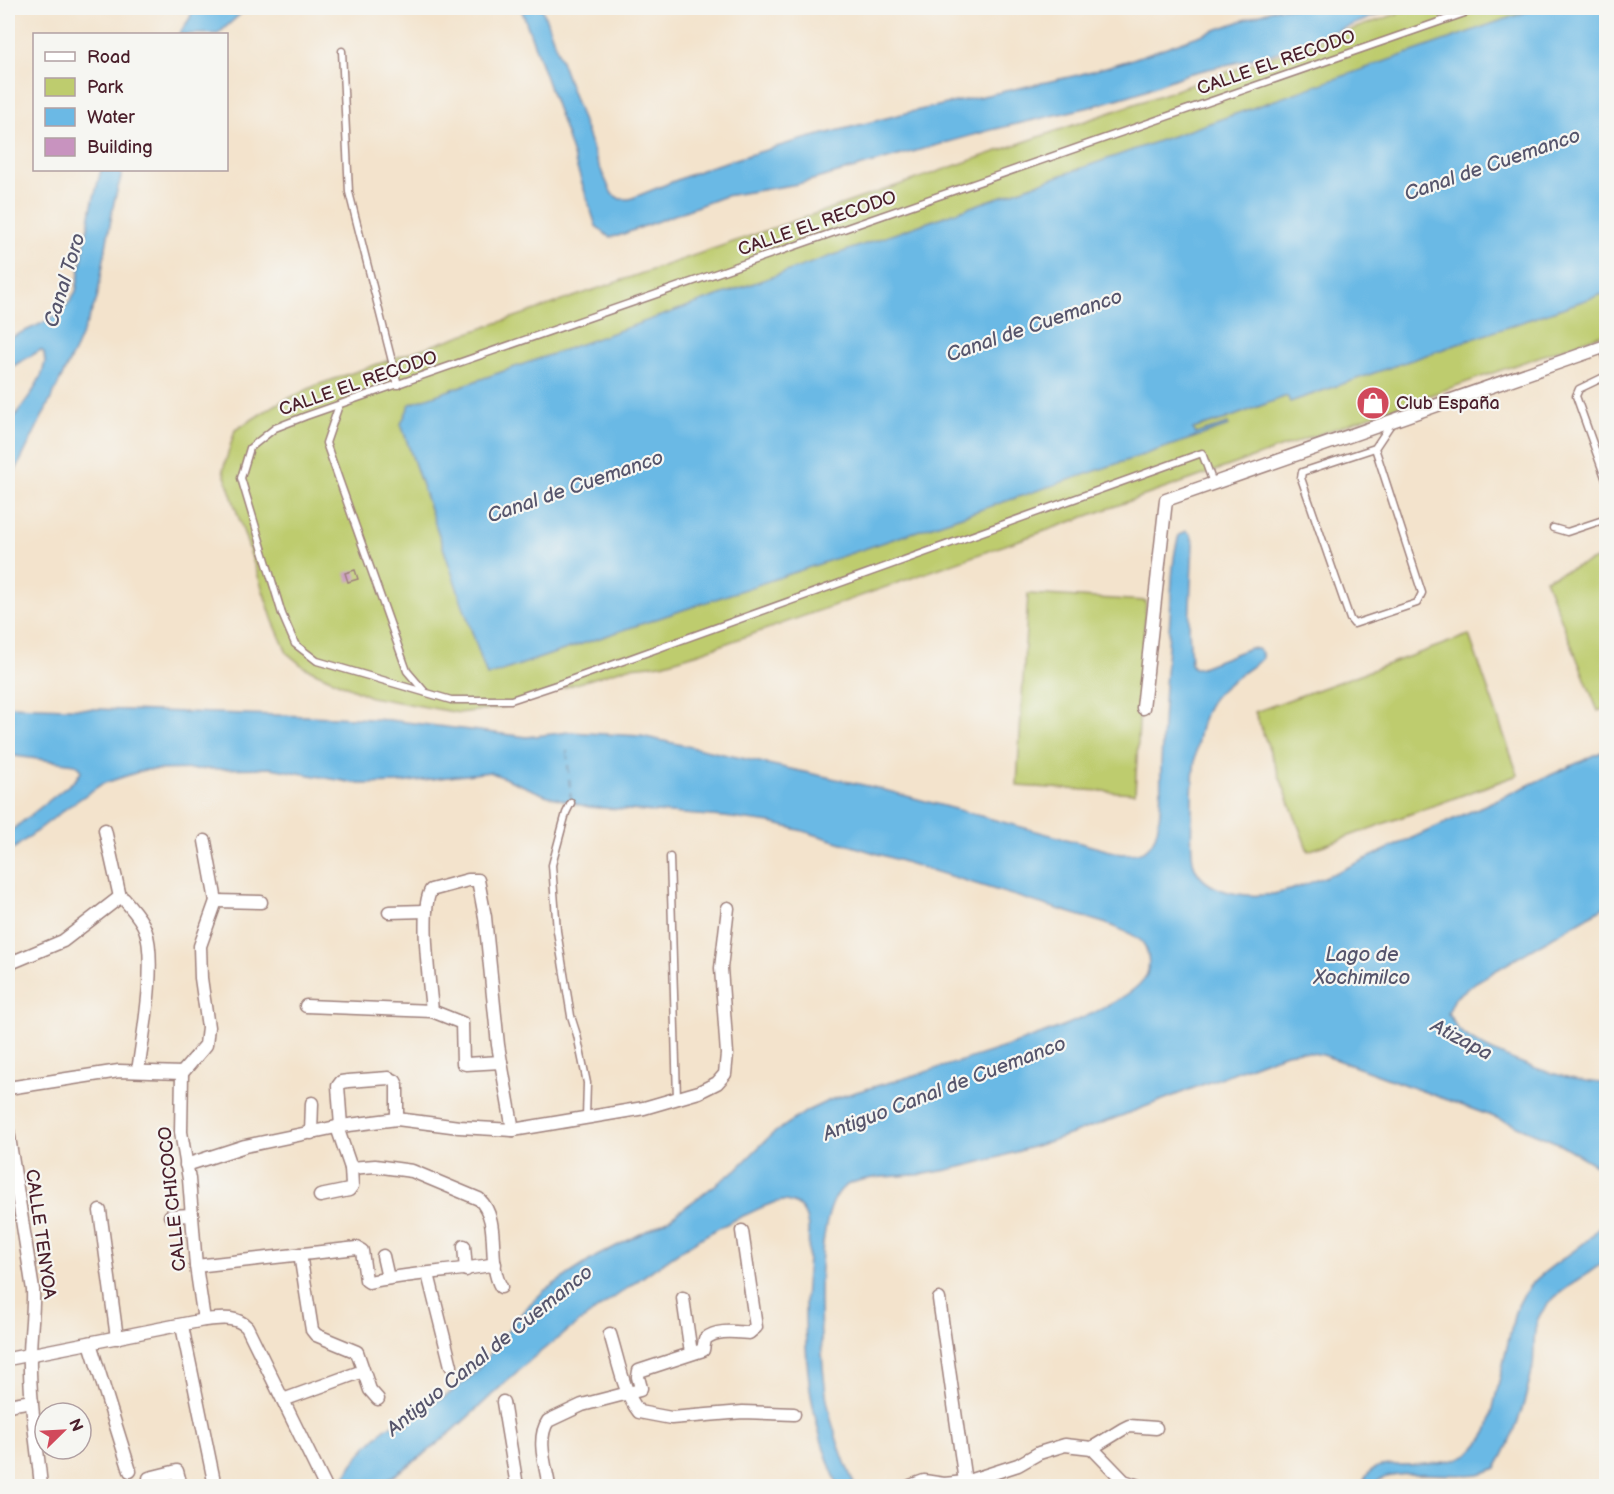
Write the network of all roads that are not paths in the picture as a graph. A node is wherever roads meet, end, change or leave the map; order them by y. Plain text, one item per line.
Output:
1 (1479, 8) edge
2 (342, 51) dead end
3 (1605, 351) edge
4 (1606, 376) edge
5 (398, 385) junction
6 (339, 405) junction
7 (1394, 421) junction
8 (1375, 447) junction
9 (1606, 480) edge
10 (1213, 483) junction
11 (1606, 519) edge
12 (1553, 528) dead end
13 (425, 693) junction
14 (1143, 708) dead end
15 (571, 804) dead end
16 (105, 830) dead end
17 (206, 841) dead end
18 (670, 857) dead end
19 (120, 897) junction
20 (216, 901) junction
21 (261, 902) dead end
22 (728, 909) dead end
23 (426, 911) junction
24 (389, 912) dead end
25 (8, 964) edge
26 (306, 1006) dead end
27 (432, 1011) junction
28 (501, 1062) junction
29 (138, 1071) junction
30 (183, 1073) junction
31 (8, 1088) edge
32 (677, 1098) junction
33 (312, 1103) dead end
34 (586, 1118) junction
35 (397, 1119) junction
36 (339, 1127) junction
37 (513, 1130) junction
38 (8, 1131) edge
39 (311, 1133) junction
40 (186, 1166) junction
41 (351, 1168) junction
42 (11, 1171) edge
43 (320, 1196) dead end
44 (100, 1211) dead end
45 (192, 1215) junction
46 (170, 1216) dead end
47 (742, 1231) dead end
48 (464, 1246) dead end
49 (300, 1254) junction
50 (383, 1256) dead end
51 (495, 1264) junction
52 (196, 1266) junction
53 (469, 1269) junction
54 (428, 1274) junction
55 (388, 1278) junction
56 (472, 1283) dead end
57 (501, 1287) dead end
58 (683, 1298) dead end
59 (939, 1299) dead end
60 (204, 1320) junction
61 (182, 1326) junction
62 (610, 1334) dead end
63 (117, 1338) junction
64 (90, 1343) junction
65 (691, 1353) junction
66 (29, 1355) junction
67 (8, 1359) edge
68 (451, 1366) dead end
69 (363, 1371) junction
70 (628, 1394) junction
71 (378, 1399) dead end
72 (282, 1400) junction
73 (32, 1401) junction
74 (503, 1402) dead end
75 (8, 1405) edge
76 (794, 1414) dead end
77 (1155, 1428) dead end
78 (1098, 1445) junction
79 (130, 1471) dead end
80 (150, 1482) edge
81 (965, 1482) junction
82 (323, 1484) edge
83 (41, 1486) edge
84 (181, 1486) edge
85 (215, 1486) edge
86 (517, 1486) edge
87 (549, 1486) edge
88 (910, 1486) edge
89 (1139, 1486) edge

1 - 5 lane, CALLE EL RECODO
2 - 5 lane
3 - 7 street
4 - 9 lane
5 - 6 lane, CALLE EL RECODO
6 - 13 lane
6 - 13 lane, CALLE EL RECODO
7 - 8 lane
7 - 10 street
8 - 8 lane
10 - 13 lane, CALLE EL RECODO
10 - 14 street
11 - 12 lane
15 - 34 lane
16 - 19 street
17 - 20 street
18 - 32 lane
19 - 25 street
19 - 29 street
20 - 21 street
20 - 30 street
22 - 32 street
23 - 24 street
23 - 27 street
23 - 28 street
26 - 27 street
27 - 28 street
28 - 37 street
29 - 30 street
29 - 31 street
30 - 40 street, CALLE CHICOCO
32 - 34 street
33 - 39 street
34 - 37 street
35 - 36 street
35 - 36 street
35 - 37 street
36 - 39 street
36 - 41 street
38 - 42 street, CALLE TENYOA
39 - 40 street
40 - 45 street, CALLE CHICOCO
41 - 43 street
41 - 51 street
42 - 66 street, CALLE TENYOA
44 - 63 street
45 - 46 street
45 - 52 street, CALLE CHICOCO
47 - 65 street
48 - 53 street
49 - 52 street
49 - 55 street
49 - 69 street
50 - 55 street
51 - 53 street
51 - 57 street
52 - 60 street, CALLE CHICOCO
53 - 54 street
53 - 56 street
54 - 55 street
54 - 68 street
58 - 65 street
59 - 81 street
60 - 61 street
60 - 72 street
61 - 63 street
61 - 85 street
62 - 70 street
63 - 64 street
64 - 66 street
64 - 79 street
65 - 70 street
66 - 67 street
66 - 73 street, CALLE TENYOA
69 - 71 street
69 - 72 street
70 - 76 street
70 - 87 street
72 - 82 street
73 - 75 street
73 - 83 street, CALLE TENYOA
74 - 86 street
77 - 78 street
78 - 81 street
78 - 89 street
80 - 84 street
81 - 88 street

